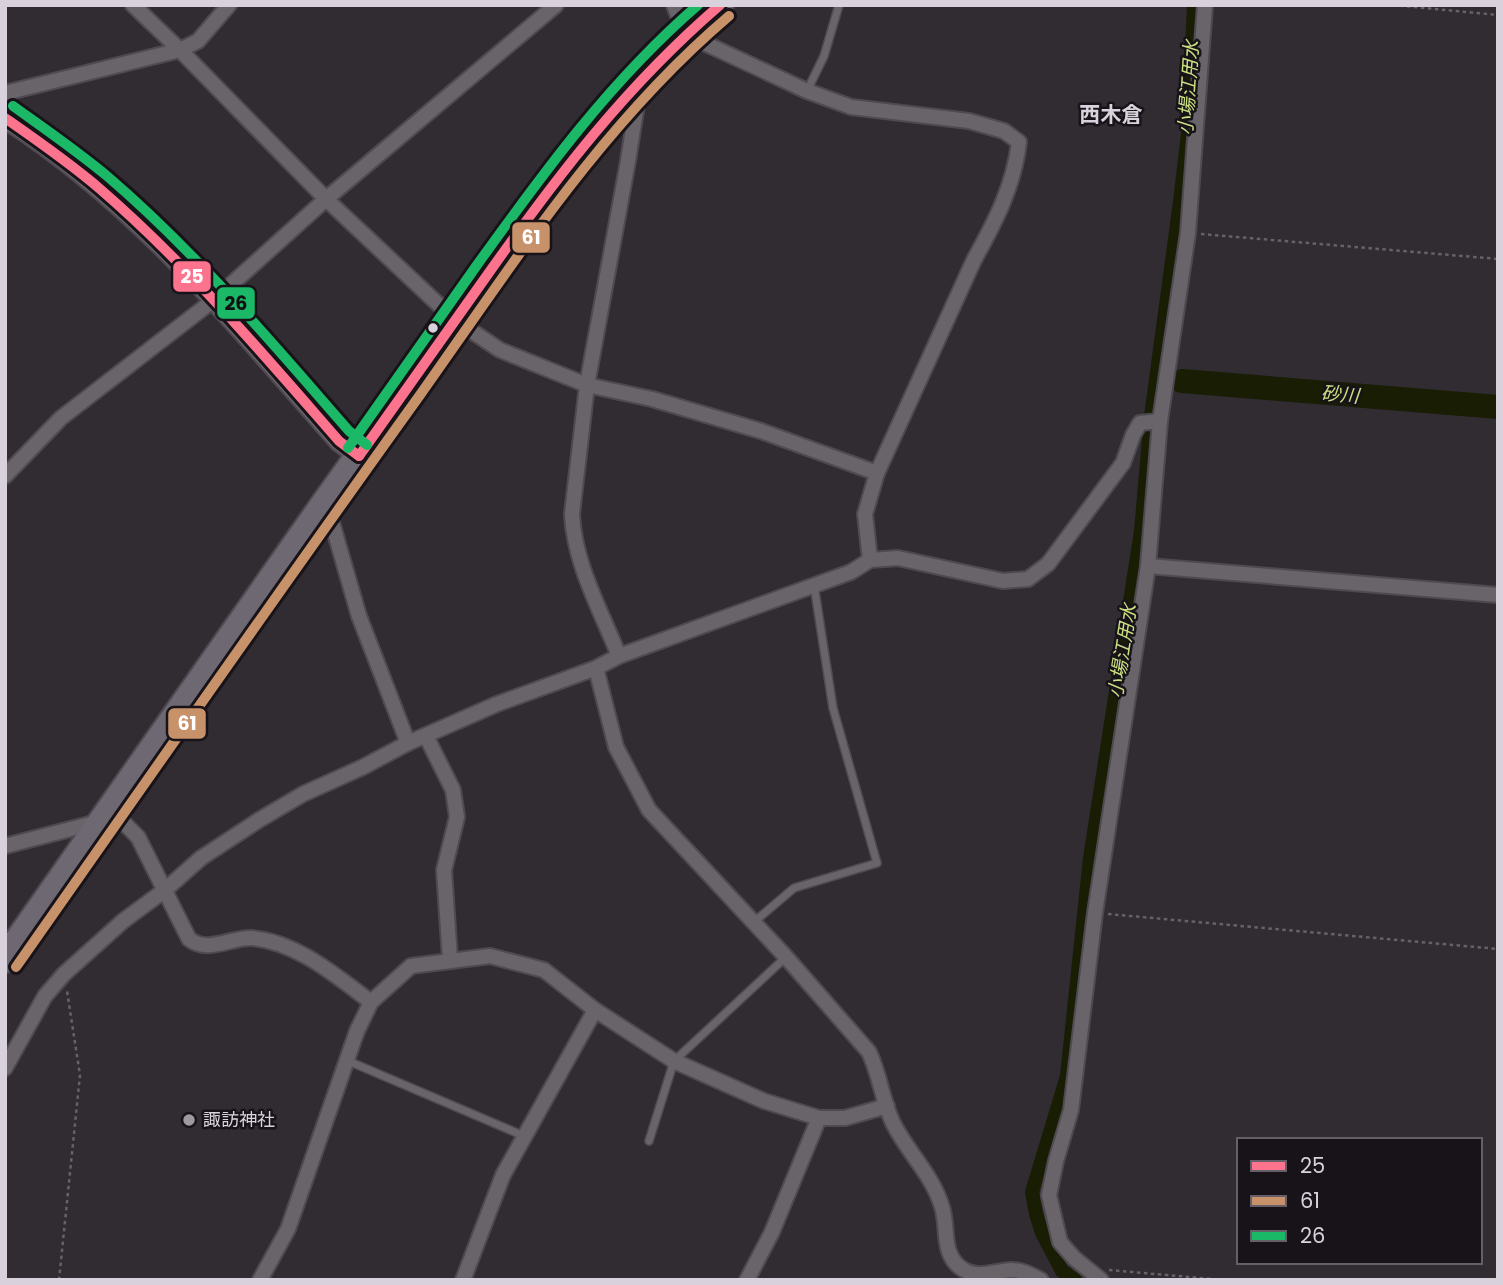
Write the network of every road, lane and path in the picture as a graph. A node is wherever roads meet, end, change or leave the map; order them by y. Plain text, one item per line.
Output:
1 (133, 5) edge
2 (229, 5) edge
3 (556, 5) edge
4 (690, 5) edge
5 (720, 5) edge
6 (839, 5) edge
7 (1205, 5) edge
8 (1393, 5) edge
9 (1498, 15) edge
10 (679, 18) edge
11 (180, 50) junction
12 (637, 81) junction
13 (807, 91) junction
14 (5, 93) edge
15 (5, 118) edge
16 (326, 200) junction
17 (1188, 233) junction
18 (1498, 259) edge
19 (215, 299) junction
20 (455, 320) junction
21 (587, 385) junction
22 (1152, 421) junction
23 (359, 456) junction
24 (877, 473) junction
25 (5, 476) edge
26 (322, 507) junction
27 (870, 559) junction
28 (1149, 566) junction
29 (814, 584) junction
30 (1498, 595) edge
31 (619, 656) junction
32 (596, 668) junction
33 (426, 736) junction
34 (408, 743) junction
35 (105, 819) junction
36 (5, 846) edge
37 (165, 890) junction
38 (1095, 913) junction
39 (754, 922) junction
40 (1498, 949) edge
41 (786, 957) junction
42 (5, 958) edge
43 (450, 959) junction
44 (64, 974) junction
45 (371, 1002) junction
46 (595, 1010) junction
47 (346, 1059) junction
48 (674, 1061) junction
49 (5, 1068) edge
50 (887, 1106) junction
51 (819, 1118) junction
52 (525, 1137) junction
53 (649, 1141) dead end
54 (1087, 1276) edge
55 (59, 1280) edge
56 (260, 1280) edge
57 (463, 1280) edge
58 (747, 1280) edge
59 (1041, 1280) edge
60 (1224, 1280) edge

1 - 11 street
2 - 11 street
3 - 16 street
4 - 10 street
5 - 10 highway
6 - 13 lane
7 - 17 street
8 - 9 path
10 - 12 highway
10 - 13 street
11 - 14 street
11 - 16 street
12 - 20 highway
12 - 21 street
13 - 24 street
15 - 19 street
16 - 19 street
16 - 20 street
17 - 18 path
17 - 22 street
19 - 23 street
19 - 25 street
20 - 21 street
20 - 23 highway
21 - 24 street
21 - 31 street
22 - 27 street
22 - 28 street
23 - 26 highway
24 - 27 street
26 - 34 street
26 - 35 highway
27 - 29 street
28 - 30 street
28 - 38 street
29 - 31 street
29 - 39 lane
31 - 32 street
32 - 33 street
32 - 39 street
33 - 34 street
33 - 43 street
34 - 37 street
35 - 36 street
35 - 37 street
35 - 42 highway
37 - 44 street
37 - 45 street
38 - 40 path
38 - 54 street
39 - 41 street
41 - 48 lane
41 - 50 street
43 - 45 street
43 - 46 street
44 - 49 street
44 - 55 path
45 - 47 street
46 - 48 street
46 - 52 street
47 - 52 lane
47 - 56 street
48 - 51 street
48 - 53 lane
50 - 51 street
50 - 59 street
51 - 58 street
52 - 57 street
54 - 60 path

